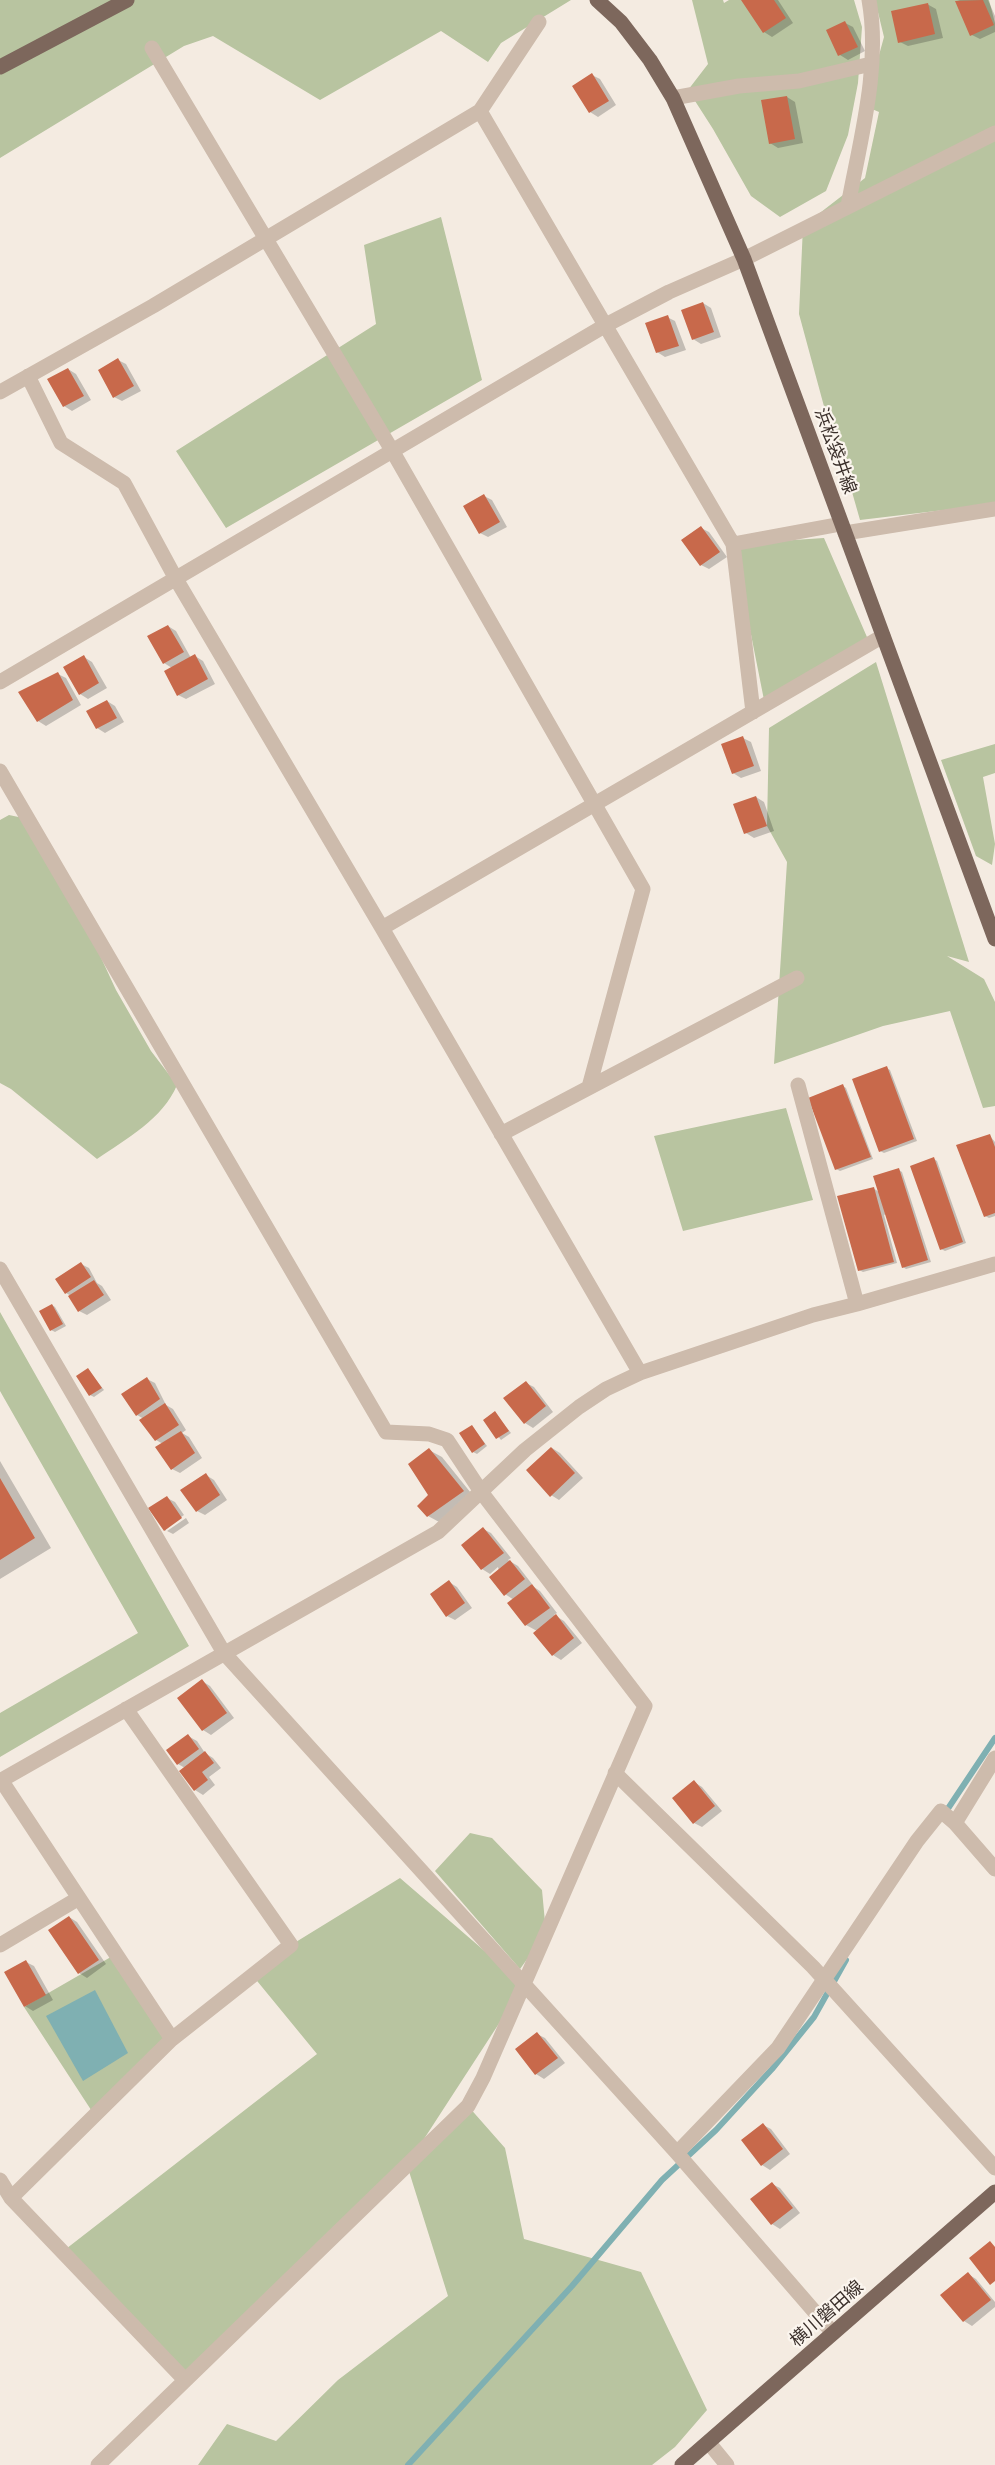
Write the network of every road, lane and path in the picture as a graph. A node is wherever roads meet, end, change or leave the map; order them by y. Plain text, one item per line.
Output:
1 (127, 0) edge
2 (597, 0) edge
3 (869, 0) edge
4 (539, 22) dead end
5 (152, 48) dead end
6 (871, 64) junction
7 (0, 67) edge
8 (674, 98) junction
9 (480, 111) junction
10 (995, 133) edge
11 (848, 206) junction
12 (265, 239) junction
13 (744, 259) junction
14 (606, 325) junction
15 (28, 376) junction
16 (0, 392) edge
17 (393, 452) junction
18 (995, 509) edge
19 (843, 528) junction
20 (733, 544) junction
21 (176, 579) junction
22 (883, 636) junction
23 (0, 682) edge
24 (753, 712) junction
25 (0, 771) edge
26 (593, 805) junction
27 (382, 928) junction
28 (995, 939) edge
29 (797, 978) dead end
30 (798, 1085) dead end
31 (589, 1088) junction
32 (501, 1134) junction
33 (995, 1264) edge
34 (0, 1269) edge
35 (857, 1304) junction
36 (640, 1373) junction
37 (482, 1493) junction
38 (224, 1653) junction
39 (126, 1709) junction
40 (995, 1758) edge
41 (615, 1773) junction
42 (0, 1781) edge
43 (954, 1822) junction
44 (995, 1869) edge
45 (79, 1898) junction
46 (0, 1945) edge
47 (825, 1980) junction
48 (524, 1985) junction
49 (172, 2039) junction
50 (677, 2153) junction
51 (995, 2168) edge
52 (0, 2180) edge
53 (995, 2192) edge
54 (11, 2198) junction
55 (833, 2333) junction
56 (185, 2380) junction
57 (709, 2443) junction
58 (98, 2465) edge
59 (682, 2465) edge
60 (727, 2465) edge

1 - 7 main road
2 - 8 main road, 浜松袋井線
3 - 6 street
4 - 9 street
5 - 12 street
6 - 8 street
6 - 11 street
8 - 13 main road, 浜松袋井線
9 - 12 street
9 - 14 street
10 - 11 street
11 - 13 street
12 - 15 street
12 - 17 street
13 - 14 street
13 - 19 main road, 浜松袋井線
14 - 17 street
14 - 20 street
15 - 16 street
15 - 21 street
17 - 21 street
17 - 26 street
18 - 19 street
19 - 20 street
19 - 22 main road, 浜松袋井線
20 - 24 street
21 - 23 street
21 - 27 street
22 - 24 street
22 - 28 main road, 浜松袋井線
24 - 26 street
25 - 37 street
26 - 27 street
26 - 31 street
27 - 32 street
29 - 31 street
30 - 35 street
31 - 32 street
32 - 36 street
33 - 35 street
34 - 38 street
35 - 36 street
36 - 37 street
37 - 38 street
37 - 41 street
38 - 39 street
38 - 48 street
39 - 42 street
39 - 49 street
40 - 43 street
41 - 47 street
41 - 48 street
42 - 45 street
43 - 44 street
43 - 47 street
45 - 46 street
45 - 49 street
47 - 50 street
47 - 51 street
48 - 50 street
48 - 56 street
49 - 54 street
50 - 55 street
52 - 54 street
53 - 55 main road, 横川磐田線
54 - 56 street
55 - 57 main road, 横川磐田線
56 - 58 street
57 - 59 main road, 横川磐田線
57 - 60 street

